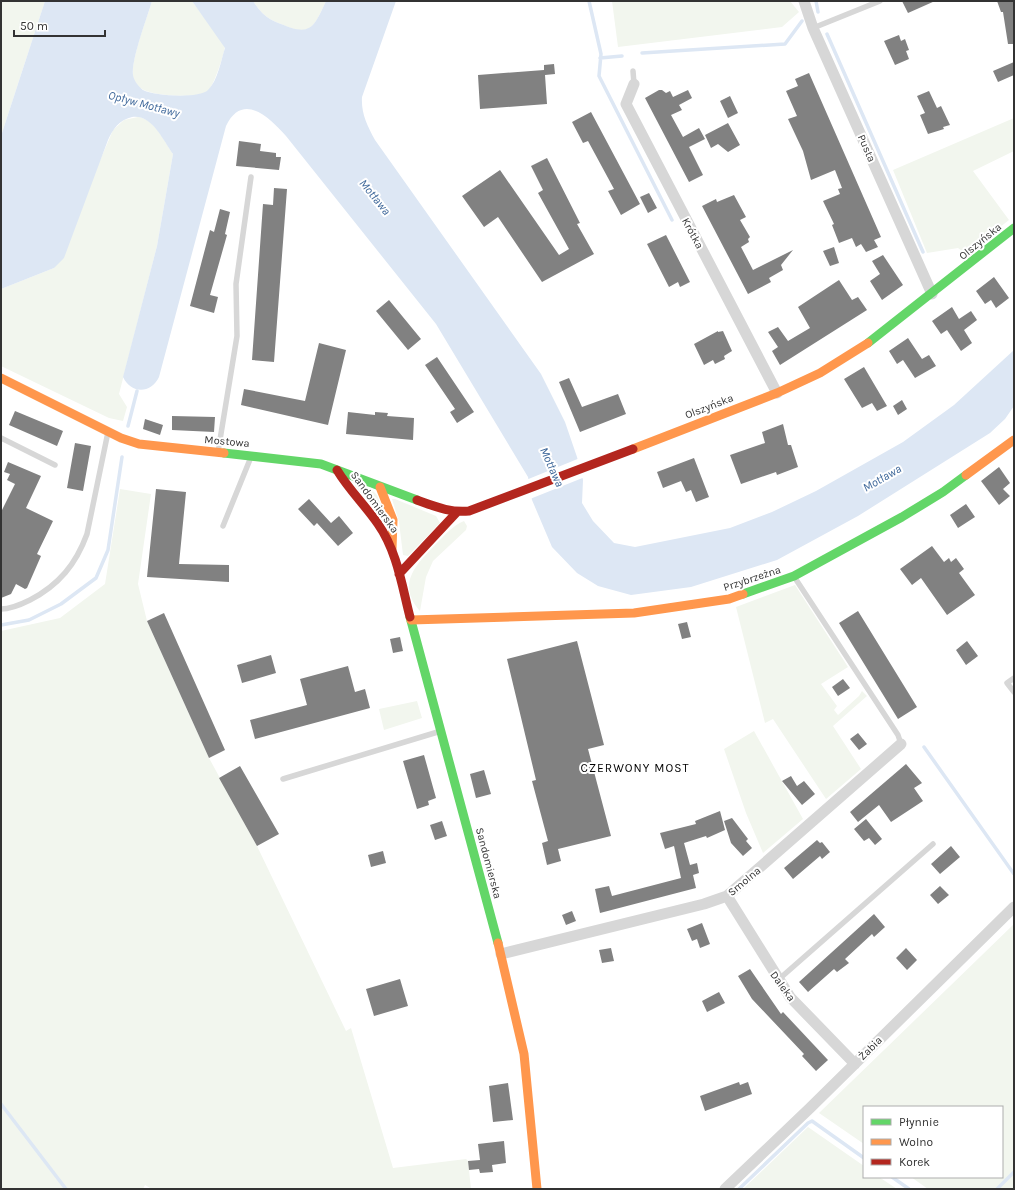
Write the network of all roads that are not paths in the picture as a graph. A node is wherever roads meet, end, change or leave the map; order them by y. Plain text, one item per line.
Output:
1 (804, 1) edge
2 (880, 1) edge
3 (813, 28) junction
4 (633, 71) dead end
5 (634, 84) joint
6 (251, 177) dead end
7 (1014, 228) edge
8 (932, 294) junction
9 (3, 381) edge
10 (777, 393) junction
11 (108, 431) junction
12 (1, 438) edge
13 (1014, 440) edge
14 (218, 452) junction
15 (252, 455) junction
16 (55, 465) dead end
17 (337, 470) junction
18 (380, 487) junction
19 (457, 512) junction
20 (223, 526) dead end
21 (392, 549) junction
22 (399, 574) junction
23 (794, 576) junction
24 (1, 609) edge
25 (411, 620) junction
26 (1014, 678) edge
27 (1014, 692) edge
28 (441, 731) junction
29 (901, 744) joint
30 (283, 779) dead end
31 (933, 844) dead end
32 (727, 896) junction
33 (1014, 906) edge
34 (501, 954) junction
35 (778, 980) junction
36 (854, 1064) junction
37 (537, 1189) edge
38 (725, 1189) edge

1 - 3 street, Pusta
2 - 3 lane
3 - 8 street, Pusta
4 - 5 lane, Krótka
5 - 10 street, Krótka
6 - 14 lane
7 - 8 street, Olszyńska
8 - 10 street, Olszyńska
9 - 11 street, Mostowa
10 - 19 street, Olszyńska
11 - 14 street, Mostowa
11 - 24 lane
12 - 16 lane
13 - 23 street, Przybrzeżna
14 - 15 street, Mostowa
15 - 17 street, Mostowa
15 - 20 lane
17 - 18 street, Mostowa
17 - 21 street, Sandomierska
18 - 19 street, Mostowa
18 - 21 street, Sandomierska
19 - 22 street
21 - 22 street, Sandomierska
22 - 25 street, Sandomierska
23 - 25 street, Przybrzeżna
23 - 29 lane
25 - 28 street, Sandomierska
26 - 27 lane
28 - 30 lane
28 - 34 street, Sandomierska
29 - 32 street, Smolna
31 - 35 lane
32 - 34 street, Smolna
32 - 35 street, Daleka
33 - 36 street, Żabia
34 - 37 street, Sandomierska
35 - 36 street, Daleka
36 - 38 street, Żabia

